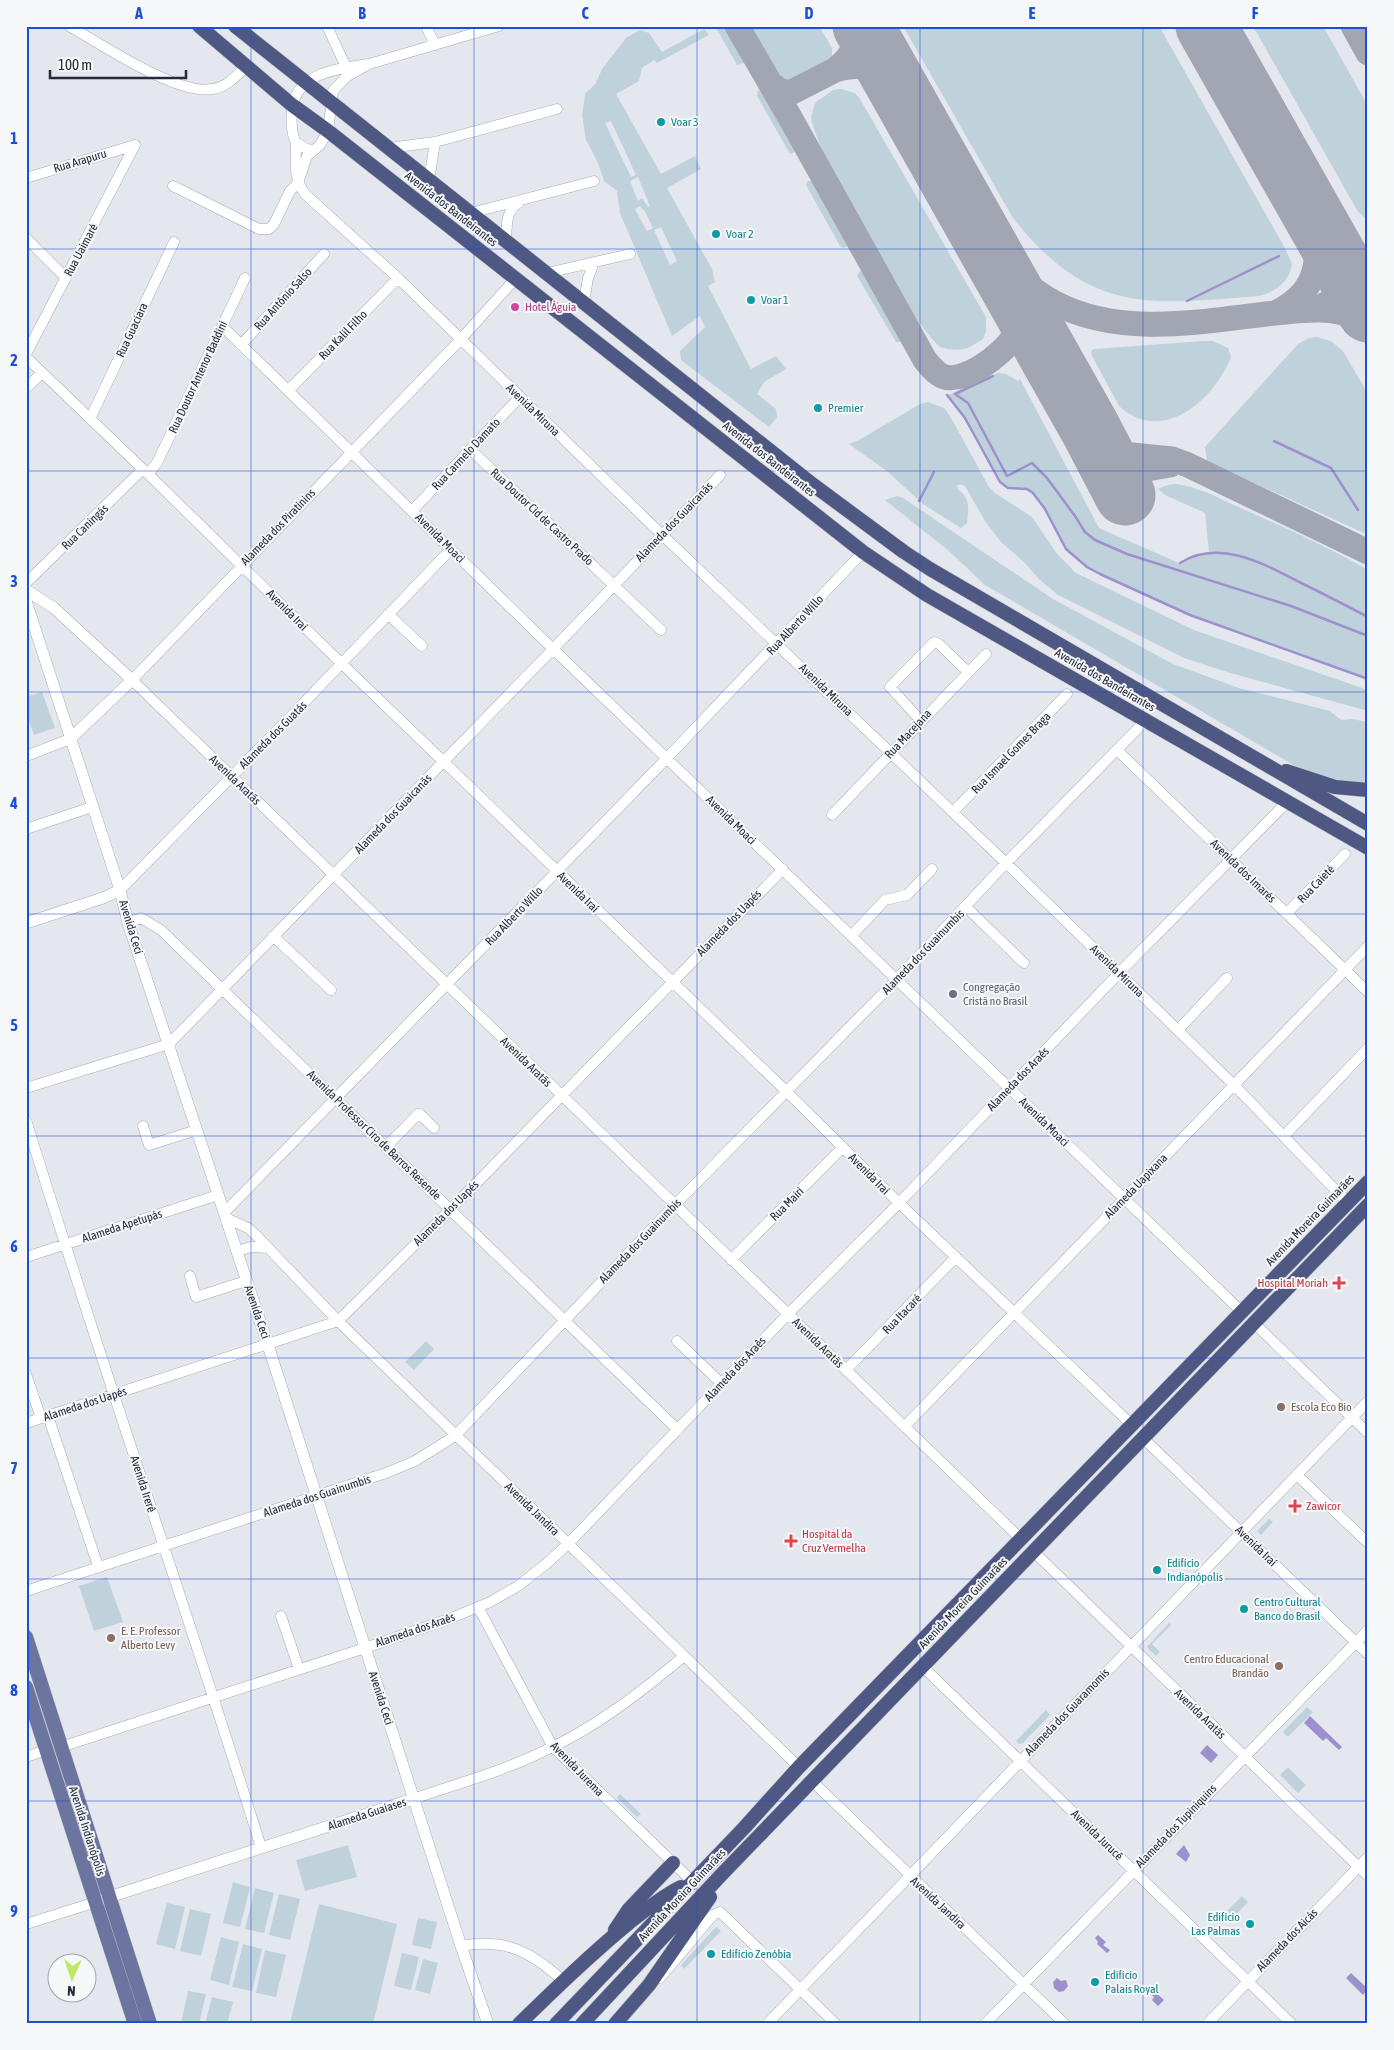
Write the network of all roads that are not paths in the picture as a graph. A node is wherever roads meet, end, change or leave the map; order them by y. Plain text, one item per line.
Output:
1 (69, 26) edge
2 (199, 26) edge
3 (235, 26) edge
4 (327, 26) edge
5 (426, 26) edge
6 (499, 26) edge
7 (435, 45) junction
8 (368, 64) junction
9 (247, 66) junction
10 (346, 67) junction
11 (304, 83) junction
12 (331, 104) junction
13 (292, 105) junction
14 (558, 109) dead end
15 (328, 131) junction
16 (434, 142) junction
17 (296, 143) junction
18 (135, 145) joint
19 (389, 148) junction
20 (312, 150) junction
21 (26, 178) edge
22 (429, 180) junction
23 (594, 180) dead end
24 (298, 183) junction
25 (173, 186) dead end
26 (525, 200) junction
27 (471, 213) junction
28 (26, 238) edge
29 (506, 240) junction
30 (174, 242) dead end
31 (324, 254) dead end
32 (630, 254) dead end
33 (594, 263) junction
34 (547, 273) junction
35 (66, 278) junction
36 (246, 278) dead end
37 (398, 278) junction
38 (516, 278) junction
39 (584, 302) junction
40 (222, 326) junction
41 (461, 339) junction
42 (241, 345) junction
43 (26, 356) edge
44 (42, 373) junction
45 (26, 388) edge
46 (288, 391) junction
47 (520, 398) junction
48 (90, 419) junction
49 (471, 450) junction
50 (350, 452) junction
51 (146, 472) junction
52 (720, 475) dead end
53 (412, 511) junction
54 (663, 535) junction
55 (450, 549) junction
56 (864, 552) junction
57 (242, 564) junction
58 (26, 583) edge
59 (613, 584) junction
60 (26, 590) edge
61 (26, 601) edge
62 (388, 614) junction
63 (660, 630) dead end
64 (778, 643) junction
65 (422, 646) dead end
66 (553, 649) junction
67 (986, 654) dead end
68 (341, 664) junction
69 (968, 672) junction
70 (132, 680) junction
71 (1068, 694) dead end
72 (921, 721) junction
73 (1145, 721) junction
74 (70, 739) junction
75 (1117, 750) junction
76 (891, 753) junction
77 (26, 756) edge
78 (667, 758) junction
79 (444, 761) junction
80 (1274, 769) junction
81 (231, 777) junction
82 (1368, 790) edge
83 (1288, 801) junction
84 (92, 808) junction
85 (954, 812) junction
86 (832, 815) dead end
87 (1368, 824) edge
88 (26, 828) edge
89 (1368, 848) edge
90 (1345, 854) dead end
91 (1230, 859) junction
92 (1006, 863) junction
93 (783, 869) junction
94 (932, 869) dead end
95 (557, 872) junction
96 (333, 875) junction
97 (120, 890) junction
98 (966, 907) junction
99 (1287, 913) junction
100 (26, 923) edge
101 (128, 923) junction
102 (273, 936) junction
103 (852, 936) junction
104 (1368, 946) edge
105 (1024, 963) dead end
106 (1346, 970) junction
107 (1119, 973) junction
108 (1227, 978) dead end
109 (897, 979) junction
110 (672, 982) junction
111 (447, 985) junction
112 (223, 988) junction
113 (331, 990) dead end
114 (1368, 992) edge
115 (1178, 1030) junction
116 (169, 1044) junction
117 (1368, 1048) edge
118 (1234, 1084) junction
119 (26, 1088) edge
120 (1010, 1088) junction
121 (786, 1091) junction
122 (561, 1096) junction
123 (337, 1099) junction
124 (26, 1120) edge
125 (143, 1126) dead end
126 (434, 1128) dead end
127 (197, 1130) junction
128 (1284, 1136) junction
129 (386, 1147) junction
130 (842, 1147) junction
131 (1367, 1181) edge
132 (218, 1195) junction
133 (1124, 1198) junction
134 (1348, 1202) junction
135 (899, 1203) junction
136 (674, 1205) junction
137 (451, 1209) junction
138 (1366, 1210) edge
139 (225, 1216) junction
140 (65, 1244) junction
141 (269, 1248) junction
142 (237, 1250) junction
143 (26, 1257) edge
144 (956, 1257) junction
145 (731, 1260) junction
146 (190, 1276) dead end
147 (246, 1281) junction
148 (1014, 1312) junction
149 (1242, 1312) junction
150 (788, 1314) junction
151 (338, 1321) junction
152 (563, 1321) junction
153 (1254, 1323) junction
154 (677, 1340) dead end
155 (268, 1345) junction
156 (846, 1370) junction
157 (26, 1374) edge
158 (722, 1384) junction
159 (114, 1395) junction
160 (1368, 1402) edge
161 (44, 1417) junction
162 (1352, 1418) junction
163 (26, 1423) edge
164 (1132, 1425) junction
165 (905, 1426) junction
166 (678, 1430) junction
167 (1368, 1433) edge
168 (455, 1436) junction
169 (1144, 1438) junction
170 (1297, 1475) junction
171 (316, 1497) junction
172 (1242, 1532) junction
173 (1021, 1539) junction
174 (1368, 1543) edge
175 (568, 1544) junction
176 (163, 1546) junction
177 (1034, 1551) junction
178 (98, 1566) junction
179 (26, 1590) edge
180 (478, 1607) junction
181 (282, 1616) dead end
182 (1368, 1630) edge
183 (26, 1637) edge
184 (1356, 1643) junction
185 (1131, 1647) junction
186 (365, 1648) junction
187 (1368, 1654) edge
188 (684, 1656) junction
189 (922, 1666) junction
190 (299, 1669) junction
191 (26, 1687) edge
192 (214, 1696) junction
193 (61, 1746) junction
194 (553, 1747) junction
195 (46, 1750) junction
196 (1244, 1756) junction
197 (26, 1757) edge
198 (1020, 1760) junction
199 (799, 1767) junction
200 (812, 1781) junction
201 (413, 1799) junction
202 (261, 1847) junction
203 (1368, 1857) edge
204 (673, 1863) junction
205 (1358, 1867) junction
206 (1133, 1870) junction
207 (722, 1874) junction
208 (909, 1876) junction
209 (1368, 1876) edge
210 (691, 1882) junction
211 (102, 1900) junction
212 (26, 1924) edge
213 (612, 1937) junction
214 (461, 1946) junction
215 (563, 1981) junction
216 (1248, 1981) junction
217 (1024, 1984) junction
218 (648, 1985) junction
219 (800, 1990) junction
220 (135, 2024) edge
221 (150, 2024) edge
222 (488, 2024) edge
223 (519, 2024) edge
224 (556, 2024) edge
225 (582, 2024) edge
226 (615, 2024) edge
227 (767, 2024) edge
228 (836, 2024) edge
229 (986, 2024) edge
230 (1065, 2024) edge
231 (1207, 2024) edge
232 (1292, 2024) edge

1 - 9 street
2 - 9 highway, Avenida dos Bandeirantes
3 - 11 highway, Avenida dos Bandeirantes
4 - 10 street
5 - 7 street
6 - 7 street
7 - 8 street
8 - 10 street
8 - 12 street
9 - 13 highway, Avenida dos Bandeirantes
10 - 11 street
11 - 12 highway, Avenida dos Bandeirantes
11 - 13 street
12 - 15 street
12 - 19 highway, Avenida dos Bandeirantes
13 - 15 highway, Avenida dos Bandeirantes
13 - 17 street
14 - 16 street
15 - 20 street
15 - 38 highway, Avenida dos Bandeirantes
16 - 19 street
16 - 22 street
17 - 20 street
17 - 24 street
18 - 21 street, Rua Arapuru
18 - 35 street, Rua Uaimaré
19 - 22 highway, Avenida dos Bandeirantes
20 - 24 street
22 - 27 highway, Avenida dos Bandeirantes
23 - 26 street
24 - 25 street
24 - 37 street, Avenida Miruna
26 - 27 street
26 - 29 street
27 - 29 highway, Avenida dos Bandeirantes
28 - 35 street
29 - 34 highway, Avenida dos Bandeirantes
30 - 48 street, Rua Guaciara
31 - 42 street, Rua Antônio Salso
32 - 33 street
33 - 34 street
33 - 39 street
34 - 39 highway, Avenida dos Bandeirantes
35 - 43 street, Rua Uaimaré
36 - 40 street, Rua Doutor Antenor Baddini
37 - 41 street, Avenida Miruna
37 - 46 street, Rua Kalil Filho
38 - 41 street, Alameda dos Piratinins
38 - 56 highway, Avenida dos Bandeirantes
39 - 80 highway, Avenida dos Bandeirantes
40 - 42 street, Avenida Moaci
40 - 51 street, Rua Doutor Antenor Baddini
41 - 47 street, Avenida Miruna
41 - 50 street, Alameda dos Piratinins
42 - 46 street, Avenida Moaci
43 - 44 street, Avenida Iraí
44 - 45 street
44 - 48 street, Avenida Iraí
46 - 50 street, Avenida Moaci
47 - 49 street, Rua Carmelo Damato
47 - 54 street, Avenida Miruna
48 - 51 street, Avenida Iraí
49 - 53 street, Rua Carmelo Damato
49 - 59 street, Rua Doutor Cid de Castro Prado
50 - 53 street, Avenida Moaci
50 - 57 street, Alameda dos Piratinins
51 - 57 street, Avenida Iraí
51 - 58 street, Rua Caningás
52 - 54 street, Alameda dos Guaicanãs
53 - 55 street, Avenida Moaci
54 - 59 street, Alameda dos Guaicanãs
54 - 64 street, Avenida Miruna
55 - 62 street, Alameda dos Guatás
55 - 66 street, Avenida Moaci
56 - 64 street, Rua Alberto Willo
56 - 73 highway, Avenida dos Bandeirantes
57 - 68 street, Avenida Iraí
57 - 70 street, Alameda dos Piratinins
59 - 63 street, Rua Doutor Cid de Castro Prado
59 - 66 street, Alameda dos Guaicanãs
60 - 70 street, Avenida Aratãs
61 - 74 street, Avenida Ceci
62 - 65 street
62 - 68 street, Alameda dos Guatás
64 - 76 street, Avenida Miruna
64 - 78 street, Rua Alberto Willo
66 - 78 street, Avenida Moaci
66 - 79 street, Alameda dos Guaicanãs
67 - 69 street, Rua Macejana
68 - 79 street, Avenida Iraí
68 - 81 street, Alameda dos Guatás
69 - 72 street, Rua Macejana
69 - 72 street
70 - 74 street, Alameda dos Piratinins
70 - 81 street, Avenida Aratãs
71 - 85 street, Rua Ismael Gomes Braga
72 - 76 street, Rua Macejana
73 - 75 street, Alameda dos Guainumbis
73 - 83 highway, Avenida dos Bandeirantes
74 - 77 street, Alameda dos Piratinins
74 - 84 street, Avenida Ceci
75 - 91 street, Avenida dos Imarés
75 - 92 street, Alameda dos Guainumbis
76 - 85 street, Avenida Miruna
76 - 86 street, Rua Macejana
78 - 93 street, Avenida Moaci
78 - 95 street, Rua Alberto Willo
79 - 95 street, Avenida Iraí
79 - 96 street, Alameda dos Guaicanãs
80 - 82 highway
80 - 87 highway, Avenida dos Bandeirantes
81 - 96 street, Avenida Aratãs
81 - 97 street, Alameda dos Guatás
83 - 89 highway, Avenida dos Bandeirantes
83 - 91 street, Alameda dos Araês
84 - 88 street
84 - 97 street, Avenida Ceci
85 - 92 street, Avenida Miruna
90 - 99 street, Rua Caieté
91 - 99 street, Avenida dos Imarés
91 - 107 street, Alameda dos Araês
92 - 98 street, Alameda dos Guainumbis
92 - 107 street, Avenida Miruna
93 - 103 street, Avenida Moaci
93 - 110 street, Alameda dos Uapés
94 - 103 street
95 - 110 street, Avenida Iraí
95 - 111 street, Rua Alberto Willo
96 - 102 street, Alameda dos Guaicanãs
96 - 111 street, Avenida Aratãs
97 - 100 street, Alameda dos Guatás
97 - 101 street, Avenida Ceci
98 - 105 street
98 - 109 street, Alameda dos Guainumbis
99 - 106 street, Avenida dos Imarés
101 - 112 street, Avenida Professor Ciro de Barros Resende
101 - 116 street, Avenida Ceci
102 - 112 street, Alameda dos Guaicanãs
102 - 113 street
103 - 109 street, Avenida Moaci
104 - 106 street, Alameda Uapixana
106 - 114 street, Avenida dos Imarés
106 - 118 street, Alameda Uapixana
107 - 115 street, Avenida Miruna
107 - 120 street, Alameda dos Araês
108 - 115 street
109 - 120 street, Avenida Moaci
109 - 121 street, Alameda dos Guainumbis
110 - 121 street, Avenida Iraí
110 - 122 street, Alameda dos Uapés
111 - 122 street, Avenida Aratãs
111 - 123 street, Rua Alberto Willo
112 - 116 street, Alameda dos Guaicanãs
112 - 123 street, Avenida Professor Ciro de Barros Resende
115 - 118 street, Avenida Miruna
116 - 119 street, Alameda dos Guaicanãs
116 - 127 street, Avenida Ceci
117 - 128 street
118 - 128 street, Avenida Miruna
118 - 133 street, Alameda Uapixana
120 - 133 street, Avenida Moaci
120 - 135 street, Alameda dos Araês
121 - 130 street, Avenida Iraí
121 - 136 street, Alameda dos Guainumbis
122 - 136 street, Avenida Aratãs
122 - 137 street, Alameda dos Uapés
123 - 129 street, Avenida Professor Ciro de Barros Resende
123 - 139 street, Rua Alberto Willo
124 - 140 street, Avenida Irerê
125 - 127 street
126 - 129 street
127 - 132 street, Avenida Ceci
128 - 134 street, Avenida Miruna
129 - 137 street, Avenida Professor Ciro de Barros Resende
130 - 135 street, Avenida Iraí
130 - 145 street, Rua Mairi
131 - 134 highway, Avenida Moreira Guimarães
132 - 139 street, Avenida Ceci
132 - 140 street, Alameda Apetupás
133 - 148 street, Alameda Uapixana
133 - 149 street, Avenida Moaci
134 - 149 highway, Avenida Moreira Guimarães
135 - 144 street, Avenida Iraí
135 - 150 street, Alameda dos Araês
136 - 145 street, Avenida Aratãs
136 - 152 street, Alameda dos Guainumbis
137 - 151 street, Alameda dos Uapés
137 - 152 street, Avenida Professor Ciro de Barros Resende
138 - 153 highway, Avenida Moreira Guimarães
139 - 141 street, Avenida Jandira
139 - 142 street, Avenida Ceci
140 - 143 street, Alameda Apetupás
140 - 159 street, Avenida Irerê
141 - 142 street
141 - 151 street, Avenida Jandira
142 - 147 street, Avenida Ceci
144 - 148 street, Avenida Iraí
144 - 156 street, Rua Itacaré
145 - 150 street, Avenida Aratãs
146 - 147 street
147 - 155 street, Avenida Ceci
148 - 164 street, Avenida Iraí
148 - 165 street, Alameda Uapixana
149 - 164 highway, Avenida Moreira Guimarães
150 - 156 street, Avenida Aratãs
150 - 158 street, Alameda dos Araês
151 - 155 street, Alameda dos Uapés
151 - 168 street, Avenida Jandira
152 - 166 street, Avenida Professor Ciro de Barros Resende
152 - 168 street, Alameda dos Guainumbis
153 - 162 street
153 - 169 highway, Avenida Moreira Guimarães
154 - 158 street
155 - 159 street, Alameda dos Uapés
155 - 171 street, Avenida Ceci
156 - 165 street, Avenida Aratãs
157 - 161 street
158 - 166 street, Alameda dos Araês
159 - 161 street, Alameda dos Uapés
159 - 176 street, Avenida Irerê
160 - 162 street, Alameda dos Guaramomis
161 - 163 street, Alameda dos Uapés
161 - 178 street
162 - 167 street
162 - 170 street, Alameda dos Guaramomis
164 - 173 highway, Avenida Moreira Guimarães
165 - 173 street, Avenida Aratãs
166 - 175 street, Alameda dos Araês
168 - 171 street, Alameda dos Guainumbis
168 - 175 street, Avenida Jandira
169 - 172 street, Avenida Iraí
169 - 177 highway, Avenida Moreira Guimarães
170 - 172 street, Alameda dos Guaramomis
170 - 174 street
171 - 176 street, Alameda dos Guainumbis
171 - 186 street, Avenida Ceci
172 - 184 street, Avenida Iraí
172 - 185 street, Alameda dos Guaramomis
173 - 199 highway, Avenida Moreira Guimarães
175 - 180 street, Alameda dos Araês
175 - 188 street, Avenida Jandira
176 - 178 street, Alameda dos Guainumbis
176 - 192 street, Avenida Irerê
177 - 185 street, Avenida Aratãs
177 - 189 highway, Avenida Moreira Guimarães
178 - 179 street, Alameda dos Guainumbis
180 - 186 street, Alameda dos Araês
180 - 194 street, Avenida Jurema
181 - 190 street
182 - 184 street, Alameda dos Tupiniquins
183 - 193 main road, Avenida Indianópolis
184 - 187 street, Avenida Iraí
184 - 196 street, Alameda dos Tupiniquins
185 - 196 street, Avenida Aratãs
185 - 198 street, Alameda dos Guaramomis
186 - 190 street, Alameda dos Araês
186 - 201 street, Avenida Ceci
188 - 194 street, Alameda Guaiases
188 - 199 street, Avenida Jandira
189 - 198 street, Avenida Jurucê
189 - 200 highway, Avenida Moreira Guimarães
190 - 192 street, Alameda dos Araês
191 - 195 main road, Avenida Indianópolis
192 - 193 street, Alameda dos Araês
192 - 202 street, Avenida Irerê
193 - 211 main road, Avenida Indianópolis
194 - 201 street, Alameda Guaiases
194 - 204 street, Avenida Jurema
195 - 197 street
195 - 211 main road, Avenida Indianópolis
196 - 205 street, Avenida Aratãs
196 - 206 street, Alameda dos Tupiniquins
198 - 206 street, Avenida Jurucê
198 - 208 street, Alameda dos Guaramomis
199 - 210 highway, Avenida Moreira Guimarães
200 - 207 highway, Avenida Moreira Guimarães
200 - 208 street, Avenida Jandira
201 - 202 street, Alameda Guaiases
201 - 214 street, Avenida Ceci
202 - 211 street, Alameda Guaiases
203 - 205 street, Alameda dos Aicás
204 - 210 street, Avenida Jurema
204 - 213 highway
205 - 209 street, Avenida Aratãs
205 - 216 street, Alameda dos Aicás
206 - 216 street, Avenida Jurucê
206 - 217 street, Alameda dos Tupiniquins
207 - 218 highway
207 - 225 highway, Avenida Moreira Guimarães
208 - 217 street, Avenida Jandira
208 - 219 street, Alameda dos Guaramomis
210 - 213 highway, Avenida Moreira Guimarães
210 - 224 highway, Avenida Moreira Guimarães
211 - 212 street, Alameda Guaiases
211 - 220 main road, Avenida Indianópolis
211 - 221 main road, Avenida Indianópolis
213 - 215 highway, Avenida Moreira Guimarães
214 - 215 street
214 - 222 street, Avenida Ceci
215 - 223 highway, Avenida Moreira Guimarães
216 - 231 street, Alameda dos Aicás
216 - 232 street, Avenida Jurucê
217 - 229 street, Alameda dos Tupiniquins
217 - 230 street, Avenida Jandira
218 - 219 street
218 - 226 highway
219 - 227 street, Alameda dos Guaramomis
219 - 228 street

